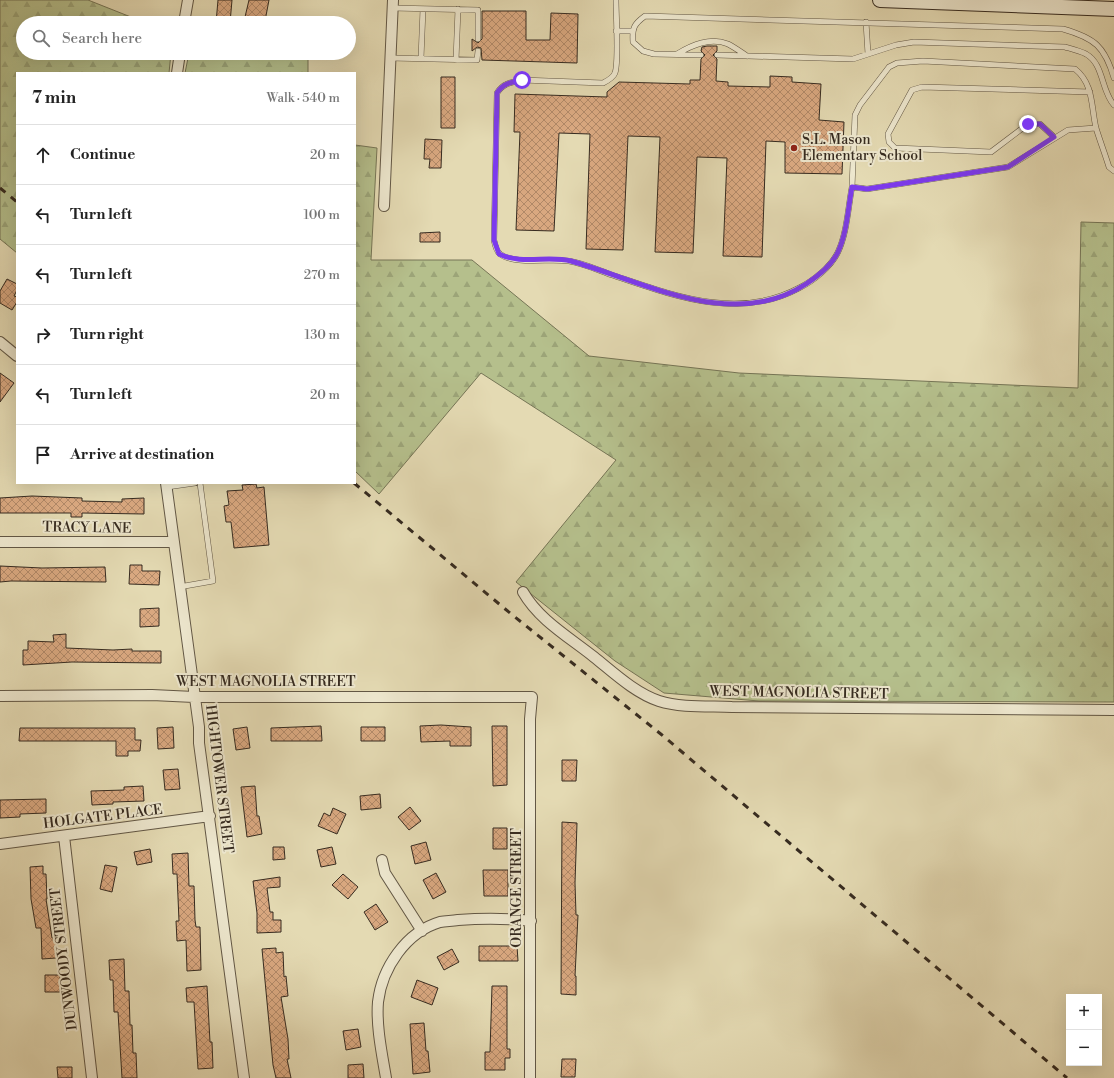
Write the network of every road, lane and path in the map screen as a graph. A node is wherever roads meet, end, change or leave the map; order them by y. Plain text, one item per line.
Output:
1 (188, 0) edge
2 (616, 0) edge
3 (880, 0) edge
4 (1015, 2) edge
5 (1043, 3) edge
6 (393, 4) edge
7 (423, 9) junction
8 (458, 9) junction
9 (1114, 9) edge
10 (185, 16) edge
11 (866, 22) junction
12 (616, 31) junction
13 (633, 31) junction
14 (478, 39) dead end
15 (478, 51) dead end
16 (676, 54) junction
17 (868, 54) junction
18 (701, 55) dead end
19 (717, 55) dead end
20 (747, 56) junction
21 (391, 58) junction
22 (421, 58) junction
23 (179, 60) edge
24 (456, 60) junction
25 (176, 72) edge
26 (1114, 78) edge
27 (1090, 92) junction
28 (1114, 105) edge
29 (1096, 128) junction
30 (1054, 137) junction
31 (1114, 171) edge
32 (852, 187) junction
33 (384, 206) dead end
34 (0, 342) edge
35 (16, 355) edge
36 (181, 484) edge
37 (200, 484) edge
38 (167, 485) edge
39 (0, 542) edge
40 (174, 542) junction
41 (180, 586) junction
42 (523, 592) dead end
43 (0, 696) edge
44 (194, 697) junction
45 (532, 697) joint
46 (1114, 710) edge
47 (210, 816) junction
48 (64, 836) junction
49 (0, 844) edge
50 (382, 860) dead end
51 (531, 921) junction
52 (422, 931) junction
53 (92, 1078) edge
54 (244, 1078) edge
55 (386, 1078) edge
56 (530, 1078) edge

1 - 10 street
2 - 12 lane
3 - 4 street
4 - 5 street
5 - 9 street
6 - 7 lane
6 - 21 street
7 - 8 lane
7 - 22 lane
8 - 14 lane
8 - 24 lane
11 - 13 lane
11 - 17 lane
11 - 26 lane
12 - 13 lane
12 - 32 lane
13 - 16 lane
15 - 24 lane
16 - 18 lane
16 - 20 lane
17 - 20 lane
17 - 28 lane
19 - 20 lane
21 - 22 lane
21 - 33 street
22 - 24 lane
23 - 25 street
27 - 29 lane
27 - 30 lane
27 - 32 lane
29 - 30 lane
29 - 31 lane
30 - 32 lane
34 - 35 street
36 - 38 lane
37 - 41 lane
38 - 40 street, HIGHTOWER STREET
39 - 40 street, TRACY LANE
40 - 41 street, HIGHTOWER STREET
41 - 44 street, HIGHTOWER STREET
42 - 46 street, WEST MAGNOLIA STREET
43 - 44 street, WEST MAGNOLIA STREET
44 - 45 street, WEST MAGNOLIA STREET
44 - 47 street, HIGHTOWER STREET
45 - 51 street, ORANGE STREET
47 - 48 street, HOLGATE PLACE
47 - 54 street, HIGHTOWER STREET
48 - 49 street, HOLGATE PLACE
48 - 53 street, DUNWOODY STREET
50 - 52 street
51 - 52 street
51 - 56 street, ORANGE STREET
52 - 55 street

